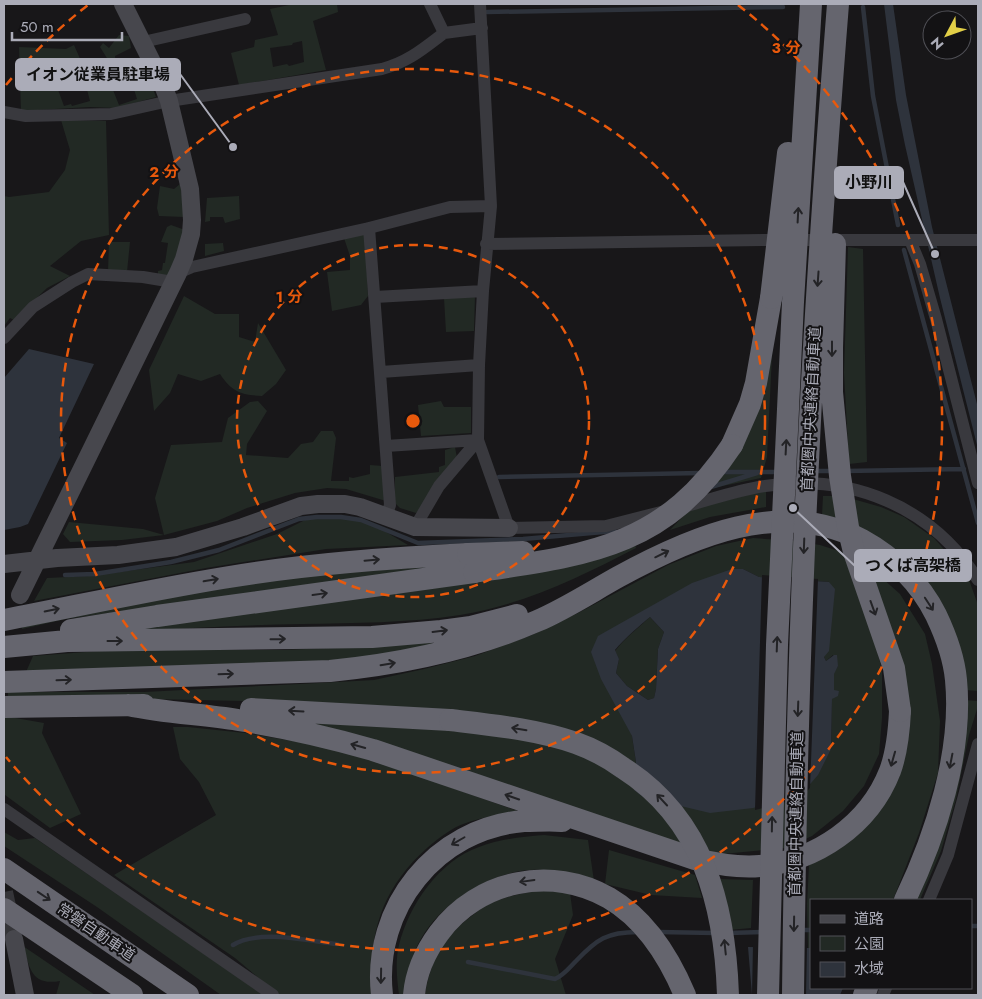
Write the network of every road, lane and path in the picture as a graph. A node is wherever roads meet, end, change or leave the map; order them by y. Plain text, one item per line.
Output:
1 (123, 4) edge
2 (430, 4) edge
3 (480, 4) edge
4 (810, 4) edge
5 (839, 4) edge
6 (246, 19) dead end
7 (482, 28) junction
8 (444, 33) junction
9 (143, 42) junction
10 (169, 101) junction
11 (4, 112) edge
12 (491, 206) junction
13 (369, 228) junction
14 (913, 240) junction
15 (978, 240) edge
16 (486, 244) junction
17 (175, 277) junction
18 (483, 291) junction
19 (375, 297) junction
20 (4, 338) edge
21 (479, 365) junction
22 (381, 372) junction
23 (478, 440) junction
24 (386, 446) junction
25 (978, 483) edge
26 (386, 517) junction
27 (415, 527) junction
28 (509, 528) junction
29 (36, 561) junction
30 (471, 563) junction
31 (4, 564) edge
32 (619, 577) junction
33 (978, 580) edge
34 (20, 595) dead end
35 (4, 634) edge
36 (65, 636) junction
37 (9, 682) edge
38 (4, 706) edge
39 (203, 710) junction
40 (978, 744) edge
41 (4, 810) edge
42 (608, 830) junction
43 (4, 869) edge
44 (905, 899) edge
45 (929, 899) edge
46 (4, 909) edge
47 (14, 939) tunnel mouth
48 (25, 995) edge
49 (132, 995) edge
50 (188, 995) edge
51 (273, 995) edge
52 (382, 995) edge
53 (414, 995) edge
54 (685, 995) edge
55 (728, 995) edge
56 (768, 995) edge
57 (793, 995) edge

1 - 9 street
2 - 8 street
3 - 7 street
4 - 30 highway, bridge
56 -> 4 highway, 首都圏中央連絡自動車道, bridge
5 -> 42 highway, bridge
5 -> 57 highway, 首都圏中央連絡自動車道, bridge
6 - 9 street
7 - 8 street
7 - 12 street
8 - 10 street
9 - 10 street
10 - 11 street
10 - 17 street
12 - 13 street
12 - 16 street
13 - 17 street
13 - 19 street
14 - 15 street
14 - 16 street
14 - 25 street
16 - 18 street
17 - 20 street
17 - 29 street
18 - 19 street
18 - 21 street
19 - 22 street
21 - 22 street
21 - 23 street
22 - 24 street
23 - 24 street
23 - 27 street
23 - 28 street
24 - 26 street
26 - 27 street
26 - 29 street
27 - 28 street
28 - 33 street
29 - 31 street
29 - 34 street
35 -> 30 highway
36 -> 30 highway
36 -> 32 highway
37 -> 32 highway
32 -> 44 highway
35 - 36 highway
38 - 39 highway
42 -> 39 highway
55 -> 39 highway, bridge
40 - 45 street
41 - 51 street
42 -> 52 highway
43 -> 50 highway, 常磐自動車道
46 - 49 highway
47 - 48 street
54 -> 53 highway

